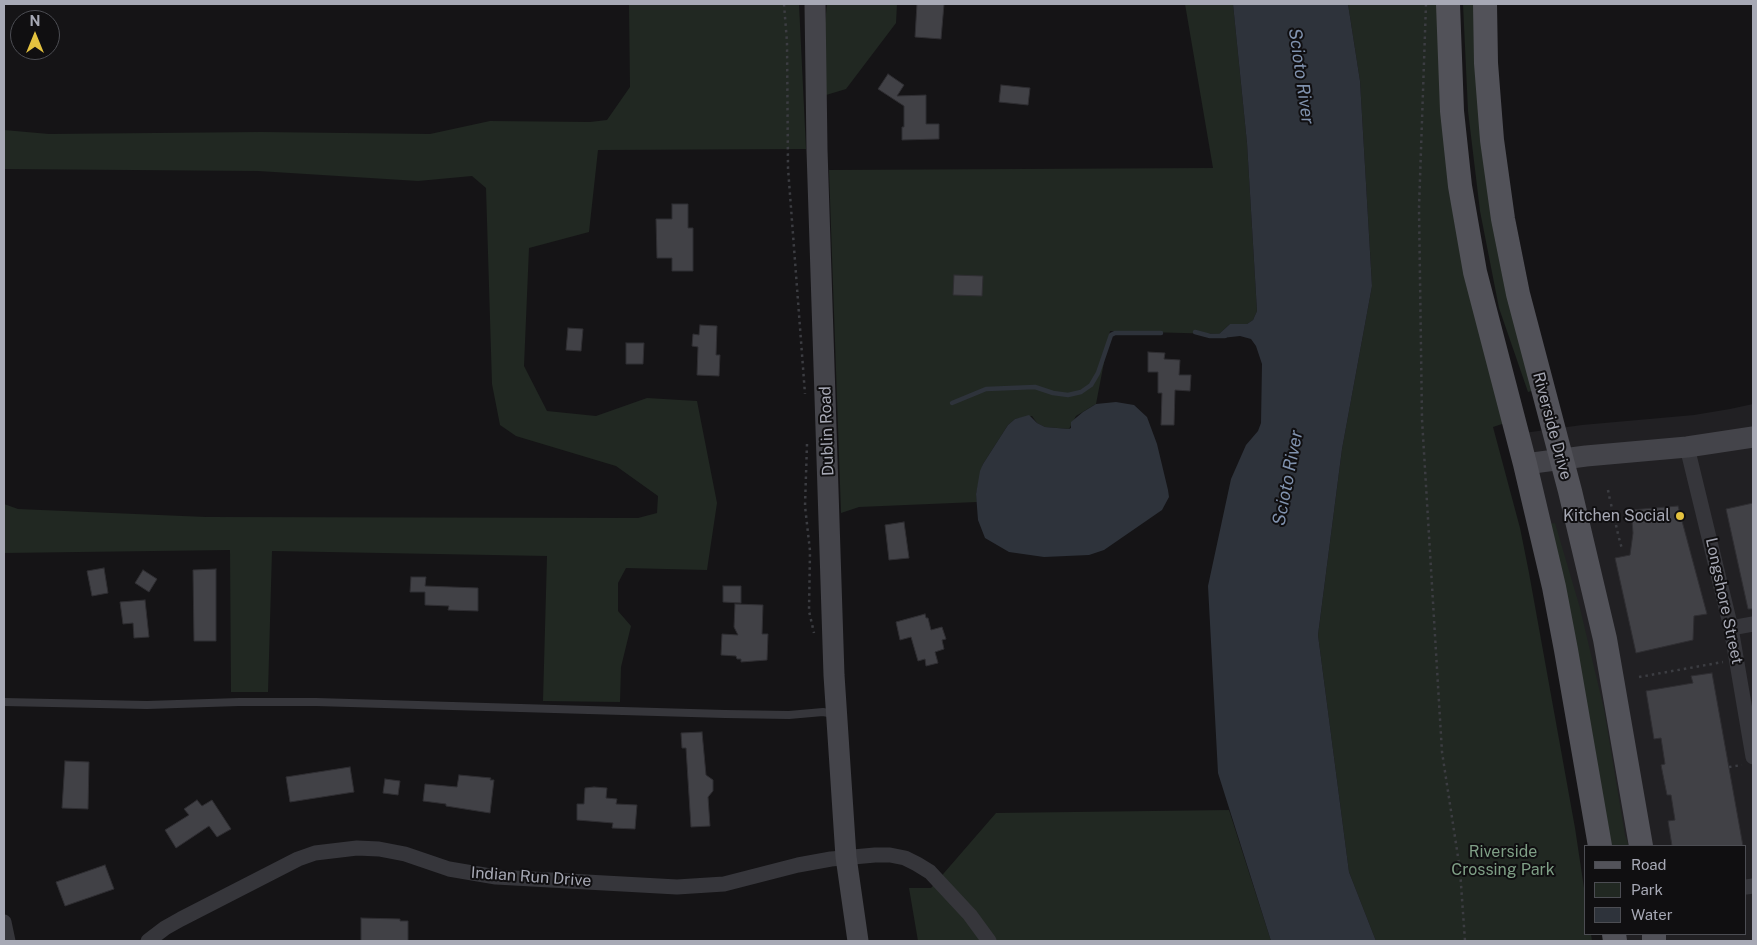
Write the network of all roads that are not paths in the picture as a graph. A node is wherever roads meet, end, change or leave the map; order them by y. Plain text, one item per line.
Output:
1 (815, 4) edge
2 (1448, 4) edge
3 (1485, 4) edge
4 (1753, 438) edge
5 (1687, 447) junction
6 (1561, 459) junction
7 (1525, 464) junction
8 (1753, 624) edge
9 (1731, 628) junction
10 (4, 702) edge
11 (836, 714) junction
12 (1753, 757) edge
13 (1600, 845) edge
14 (1641, 845) edge
15 (846, 857) junction
16 (4, 922) edge
17 (8, 941) edge
18 (148, 941) edge
19 (858, 941) edge
20 (990, 941) edge

1 - 11 main road, Dublin Road
2 - 7 main road
3 - 6 main road, Riverside Drive
4 - 5 main road
5 - 6 main road
5 - 9 street, Longshore Street
6 - 7 main road
6 - 14 main road, Riverside Drive
7 - 13 main road
8 - 9 street
9 - 12 street, Longshore Street
10 - 11 lane
11 - 15 main road, Dublin Road
15 - 18 street, Indian Run Drive
15 - 19 main road, Dublin Road
15 - 20 street, Indian Run Drive
16 - 17 street

